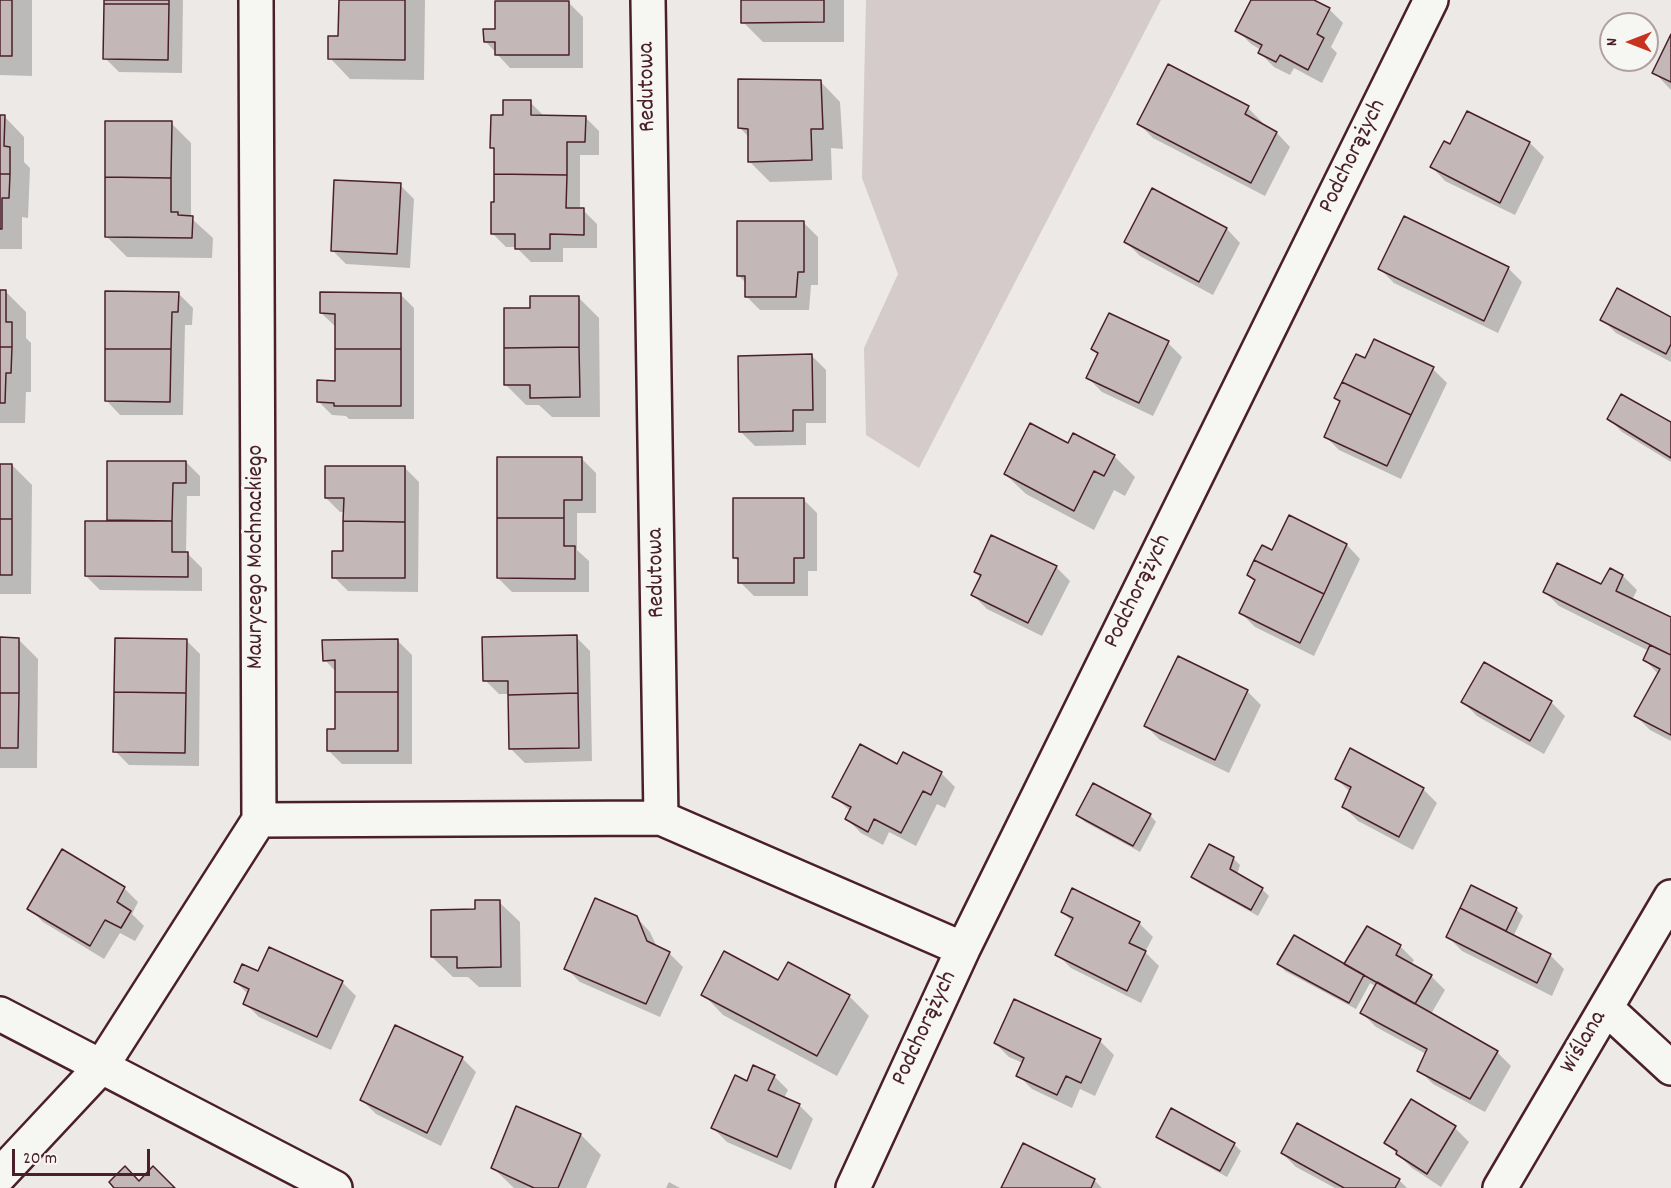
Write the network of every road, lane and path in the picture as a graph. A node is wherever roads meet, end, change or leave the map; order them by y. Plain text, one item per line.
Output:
1 (256, 0) edge
2 (648, 0) edge
3 (1431, 0) edge
4 (662, 818) junction
5 (259, 820) junction
6 (1671, 897) edge
7 (963, 949) junction
8 (1606, 1008) junction
9 (0, 1014) edge
10 (101, 1067) junction
11 (1671, 1068) edge
12 (0, 1175) edge
13 (336, 1188) edge
14 (853, 1188) edge
15 (1500, 1188) edge

1 - 5 street, Maurycego Mochnackiego
2 - 4 street, Redutowa
3 - 7 street, Podchorążych
4 - 5 street
4 - 7 street
5 - 10 street
6 - 8 street, Wiślana
7 - 14 street, Podchorążych
8 - 11 street
8 - 15 street, Wiślana
9 - 10 street
10 - 12 street
10 - 13 street

